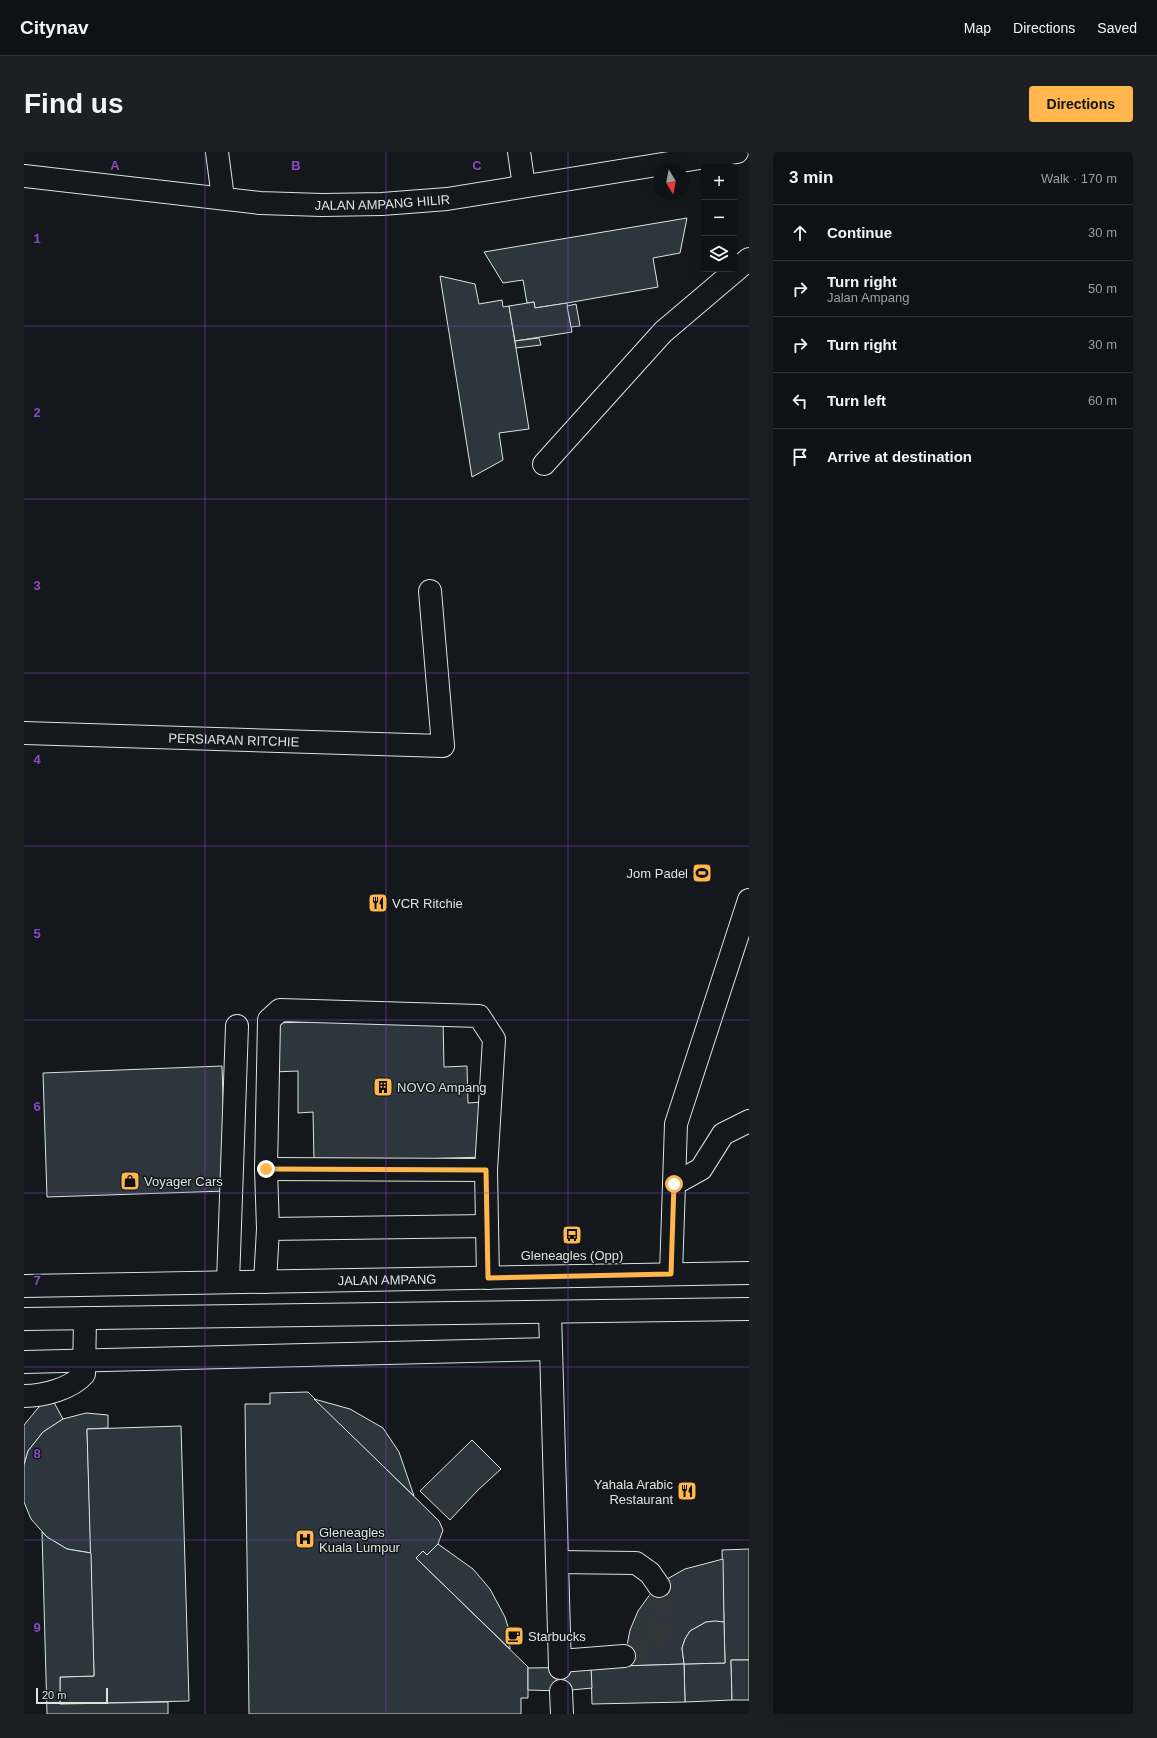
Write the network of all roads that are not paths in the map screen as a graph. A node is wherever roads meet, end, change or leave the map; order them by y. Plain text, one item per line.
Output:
1 (216, 152) edge
2 (519, 152) edge
3 (738, 152) edge
4 (24, 176) edge
5 (524, 186) junction
6 (223, 198) junction
7 (749, 259) edge
8 (544, 464) dead end
9 (430, 591) dead end
10 (24, 733) edge
11 (749, 900) edge
12 (237, 1026) dead end
13 (749, 1121) edge
14 (266, 1169) junction
15 (486, 1170) junction
16 (674, 1184) junction
17 (487, 1226) junction
18 (268, 1229) junction
19 (749, 1273) edge
20 (671, 1274) junction
21 (488, 1278) junction
22 (228, 1282) junction
23 (265, 1282) junction
24 (24, 1286) edge
25 (749, 1309) edge
26 (550, 1312) junction
27 (85, 1318) junction
28 (24, 1319) edge
29 (551, 1349) junction
30 (85, 1361) junction
31 (24, 1362) edge
32 (24, 1396) edge
33 (557, 1562) junction
34 (659, 1586) tunnel mouth
35 (624, 1656) tunnel mouth
36 (561, 1691) dead end
37 (562, 1714) edge

1 - 6 street
2 - 5 street
3 - 5 street, JALAN AMPANG HILIR
4 - 6 street, JALAN AMPANG HILIR
5 - 6 street, JALAN AMPANG HILIR
7 - 8 street
9 - 10 street, PERSIARAN RITCHIE
11 - 16 street
12 - 22 street
13 - 16 street
14 - 15 street
14 - 15 street
14 - 18 street
15 - 17 street
16 - 20 street
17 - 18 street
17 - 21 street
18 - 23 street
19 - 20 street, JALAN AMPANG
20 - 21 street, JALAN AMPANG
21 - 23 street, JALAN AMPANG
22 - 23 street, JALAN AMPANG
22 - 24 street, JALAN AMPANG
25 - 26 street
26 - 27 street
26 - 29 street
27 - 28 street
27 - 30 street
29 - 30 street
29 - 33 street
30 - 31 street
30 - 32 street
33 - 34 street
33 - 35 street
36 - 37 street

